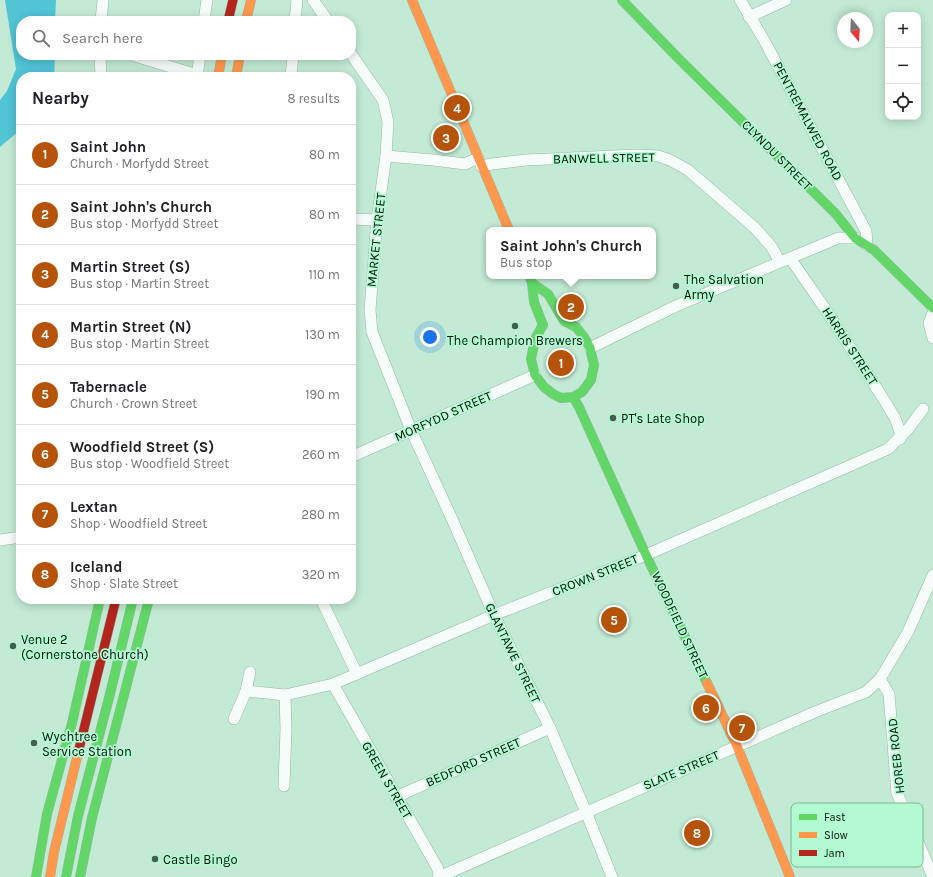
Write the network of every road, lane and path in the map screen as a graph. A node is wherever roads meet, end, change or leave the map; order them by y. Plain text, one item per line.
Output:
1 (103, 0) edge
2 (207, 0) edge
3 (233, 0) edge
4 (251, 0) edge
5 (297, 0) edge
6 (313, 0) edge
7 (412, 0) edge
8 (622, 0) edge
9 (740, 0) edge
10 (786, 0) edge
11 (101, 16) edge
12 (205, 16) edge
13 (229, 16) edge
14 (247, 16) edge
15 (295, 16) edge
16 (324, 16) edge
17 (749, 17) junction
18 (100, 60) edge
19 (147, 60) edge
20 (199, 60) edge
21 (221, 60) edge
22 (239, 60) edge
23 (292, 60) edge
24 (355, 60) edge
25 (101, 72) edge
26 (185, 72) edge
27 (198, 72) edge
28 (219, 72) edge
29 (237, 72) edge
30 (291, 72) edge
31 (386, 156) junction
32 (480, 162) junction
33 (356, 219) edge
34 (377, 220) junction
35 (508, 227) edge
36 (855, 238) junction
37 (867, 245) junction
38 (785, 260) junction
39 (530, 280) edge
40 (933, 308) edge
41 (933, 313) edge
42 (554, 323) junction
43 (933, 338) edge
44 (590, 348) junction
45 (535, 375) junction
46 (573, 397) junction
47 (923, 410) dead end
48 (411, 430) junction
49 (900, 439) junction
50 (356, 455) edge
51 (16, 538) edge
52 (0, 540) edge
53 (646, 554) junction
54 (933, 575) edge
55 (99, 604) edge
56 (115, 604) edge
57 (132, 604) edge
58 (148, 604) edge
59 (323, 604) edge
60 (494, 615) junction
61 (250, 672) dead end
62 (357, 674) junction
63 (880, 679) junction
64 (333, 684) junction
65 (246, 691) junction
66 (285, 695) junction
67 (234, 719) dead end
68 (550, 728) junction
69 (737, 746) junction
70 (284, 786) dead end
71 (396, 796) junction
72 (902, 803) edge
73 (586, 812) junction
74 (923, 853) edge
75 (36, 877) edge
76 (50, 877) edge
77 (66, 877) edge
78 (80, 877) edge
79 (439, 877) edge
80 (612, 877) edge
81 (790, 877) edge
82 (933, 877) edge

1 - 11 street
2 - 12 street
3 - 13 main road
4 - 14 main road
5 - 15 street
6 - 16 street
7 - 32 main road
8 - 36 main road, CLYNDU STREET
9 - 17 street, PENTREMALWED ROAD
10 - 17 street
17 - 37 street, PENTREMALWED ROAD
18 - 25 street
19 - 26 street
20 - 27 street
21 - 28 main road
22 - 29 main road
23 - 30 street
24 - 31 street, MARKET STREET
31 - 32 street, BANWELL STREET
31 - 34 street, MARKET STREET
32 - 35 main road
32 - 38 street, BANWELL STREET
33 - 34 street
34 - 48 street, MARKET STREET
36 - 37 main road, CLYNDU STREET
36 - 38 street
37 - 40 main road, CLYNDU STREET
38 - 44 street
38 - 49 street, HARRIS STREET
39 - 42 main road
39 - 42 main road
41 - 43 street
42 - 44 main road
42 - 45 main road
44 - 46 main road
45 - 46 main road
45 - 48 street, MORFYDD STREET
46 - 53 main road, WOODFIELD STREET
47 - 49 street, CROWN STREET
48 - 50 street, MORFYDD STREET
48 - 60 street, GLANTAWE STREET
49 - 53 street, CROWN STREET
51 - 52 street
53 - 60 street, CROWN STREET
53 - 69 main road, WOODFIELD STREET
54 - 63 street, SLATE STREET
55 - 75 main road
56 - 76 main road
57 - 77 main road
58 - 78 main road
59 - 62 street
60 - 62 street, CROWN STREET
60 - 68 street, GLANTAWE STREET
61 - 65 street
62 - 64 street, CROWN STREET
63 - 69 street, SLATE STREET
63 - 72 street, HOREB ROAD
64 - 66 street, CROWN STREET
64 - 71 street, GREEN STREET
65 - 66 street, CROWN STREET
65 - 67 street
66 - 70 street
68 - 71 street, BEDFORD STREET
68 - 73 street, GLANTAWE STREET
69 - 73 street, SLATE STREET
69 - 81 main road, WOODFIELD STREET
71 - 79 street, GREEN STREET
73 - 79 street, SLATE STREET
73 - 80 street, GLANTAWE STREET
74 - 82 street, HOREB ROAD

